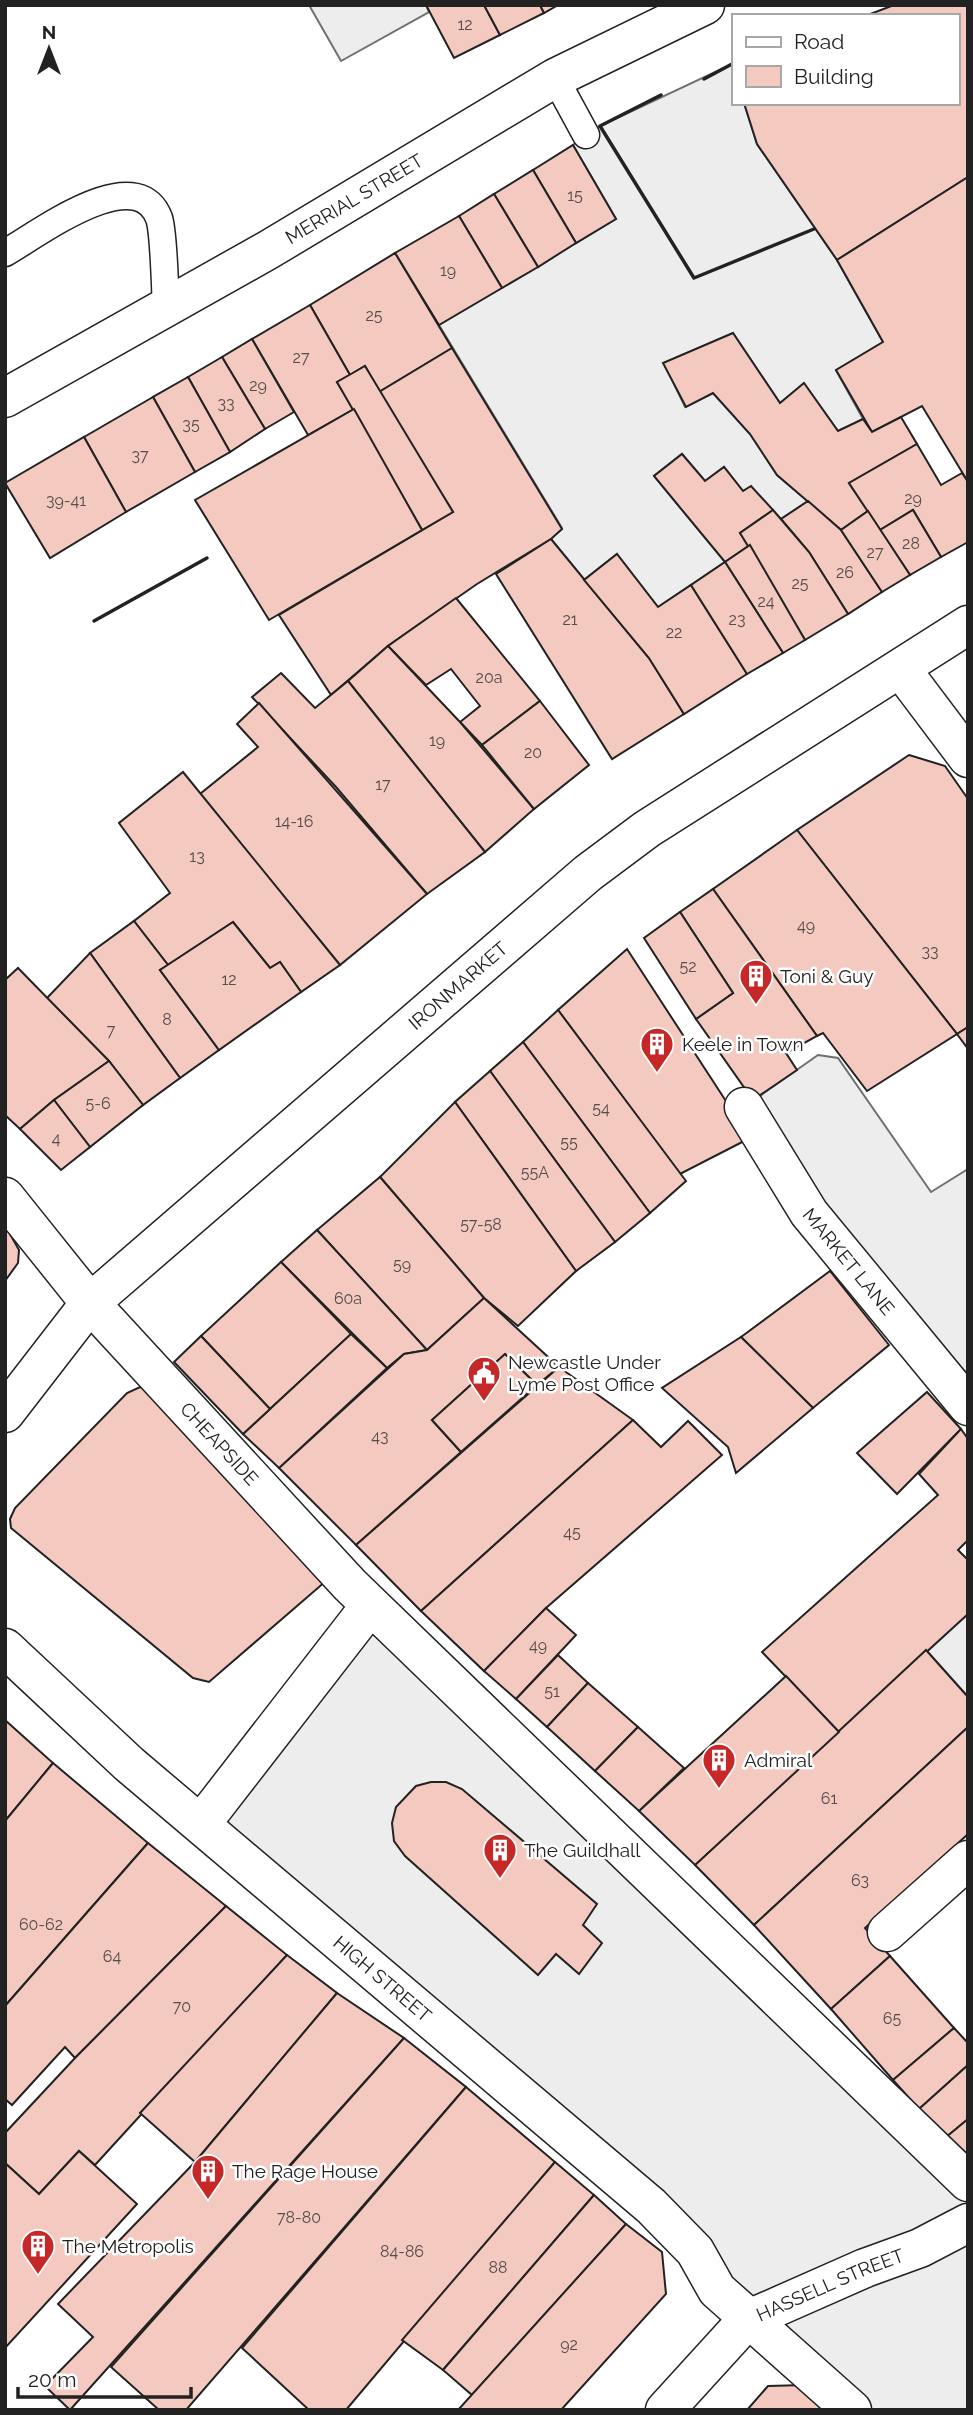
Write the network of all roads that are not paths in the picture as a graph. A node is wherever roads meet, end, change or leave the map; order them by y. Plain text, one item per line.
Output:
1 (705, 5) edge
2 (555, 78) junction
3 (586, 135) dead end
4 (5, 253) edge
5 (166, 309) junction
6 (5, 398) edge
7 (968, 625) edge
8 (901, 668) junction
9 (968, 758) edge
10 (744, 1107) dead end
11 (5, 1197) edge
12 (90, 1303) junction
13 (968, 1406) edge
14 (5, 1413) edge
15 (360, 1595) junction
16 (5, 1648) edge
17 (201, 1824) junction
18 (968, 1860) edge
19 (887, 1932) dead end
20 (968, 2182) edge
21 (968, 2223) edge
22 (747, 2320) junction
23 (665, 2410) edge
24 (852, 2410) edge

1 - 2 street, MERRIAL STREET
2 - 3 lane
2 - 5 street, MERRIAL STREET
4 - 5 lane
5 - 6 street, MERRIAL STREET
7 - 8 street, IRONMARKET
8 - 9 street
8 - 12 street, IRONMARKET
10 - 13 street, MARKET LANE
11 - 12 street, CHEAPSIDE
12 - 14 street, IRONMARKET
12 - 15 street, CHEAPSIDE
15 - 17 street
15 - 20 street
16 - 17 street, HIGH STREET
17 - 22 street, HIGH STREET
18 - 19 street
21 - 22 street, HASSELL STREET
22 - 23 street, HASSELL STREET
22 - 24 street, HIGH STREET

